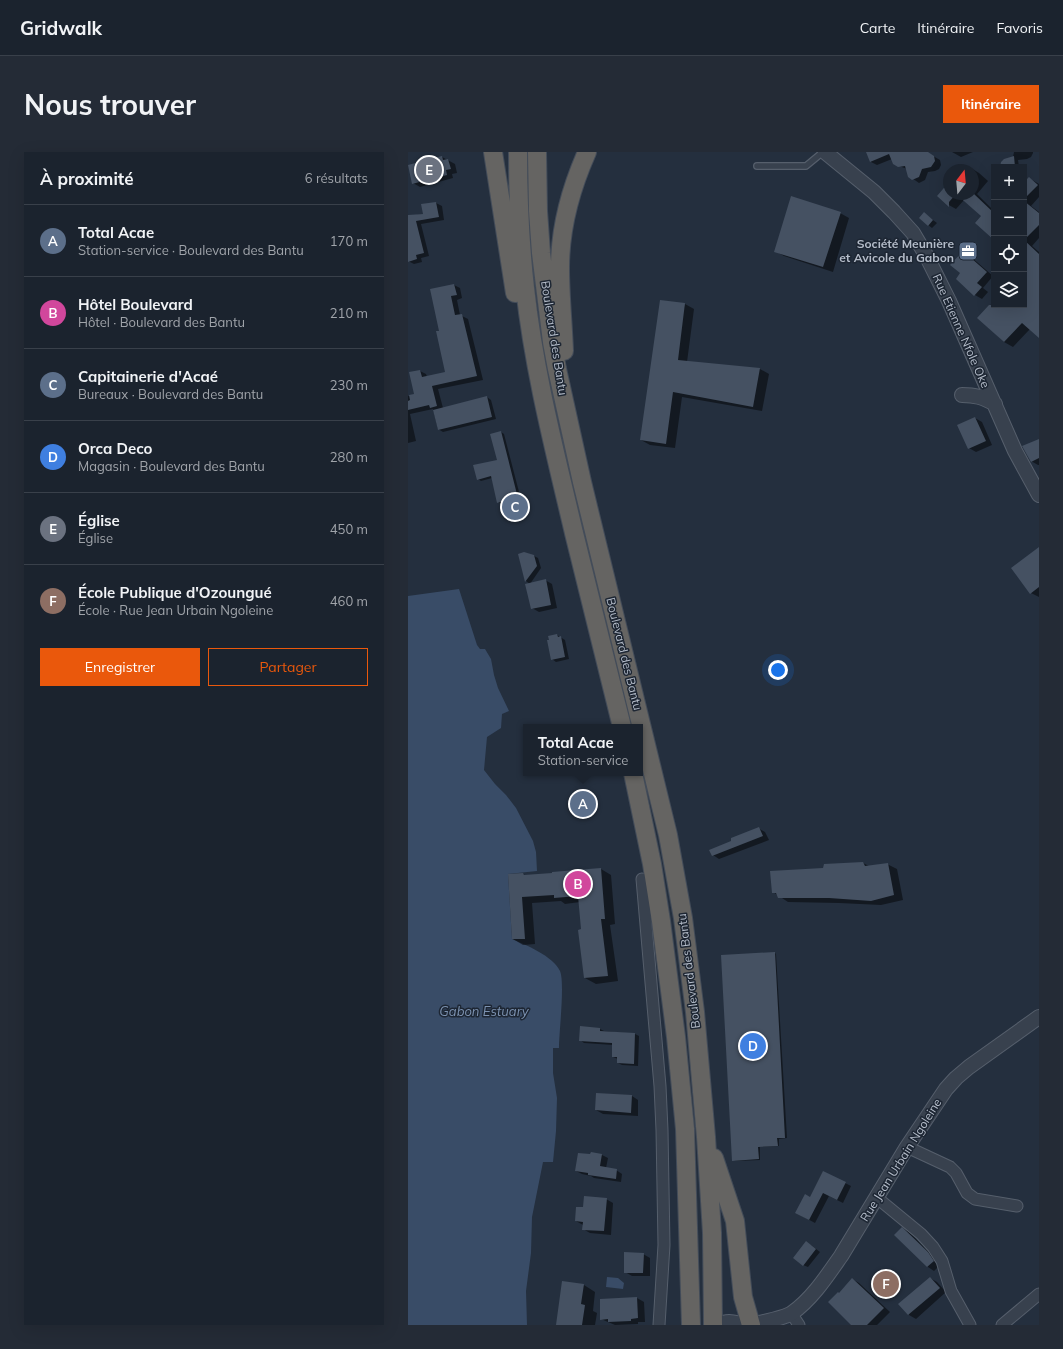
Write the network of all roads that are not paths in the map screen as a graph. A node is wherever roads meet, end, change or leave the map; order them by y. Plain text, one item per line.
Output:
1 (493, 152) edge
2 (518, 152) edge
3 (537, 152) edge
4 (587, 152) edge
5 (824, 152) edge
6 (757, 166) dead end
7 (979, 371) junction
8 (995, 404) junction
9 (566, 410) junction
10 (550, 434) junction
11 (1039, 495) edge
12 (621, 724) edge
13 (641, 724) edge
14 (643, 732) edge
15 (634, 776) edge
16 (642, 879) dead end
17 (1039, 1017) edge
18 (706, 1137) junction
19 (907, 1147) junction
20 (876, 1197) junction
21 (1017, 1206) dead end
22 (1039, 1294) edge
23 (785, 1320) edge
24 (659, 1325) edge
25 (691, 1325) edge
26 (713, 1325) edge
27 (717, 1325) edge
28 (751, 1325) edge
29 (970, 1325) edge
30 (1002, 1325) edge

1 - 10 highway
2 - 10 highway, Boulevard des Bantu
3 - 9 highway, Boulevard des Bantu
4 - 9 highway
5 - 6 lane
5 - 7 street, Rue Etienne Nfole Oke
7 - 8 street, Rue Etienne Nfole Oke
7 - 8 street
8 - 11 street, Rue Etienne Nfole Oke
9 - 13 highway, Boulevard des Bantu
10 - 12 highway, Boulevard des Bantu
14 - 18 highway, Boulevard des Bantu
15 - 25 highway, Boulevard des Bantu
16 - 24 street
17 - 19 street, Rue Jean Urbain Ngoleine
18 - 26 highway, Boulevard des Bantu
18 - 28 highway
19 - 20 street, Rue Jean Urbain Ngoleine
19 - 21 street
20 - 23 street, Rue Jean Urbain Ngoleine
20 - 29 street
22 - 30 street
23 - 28 street
27 - 28 street

